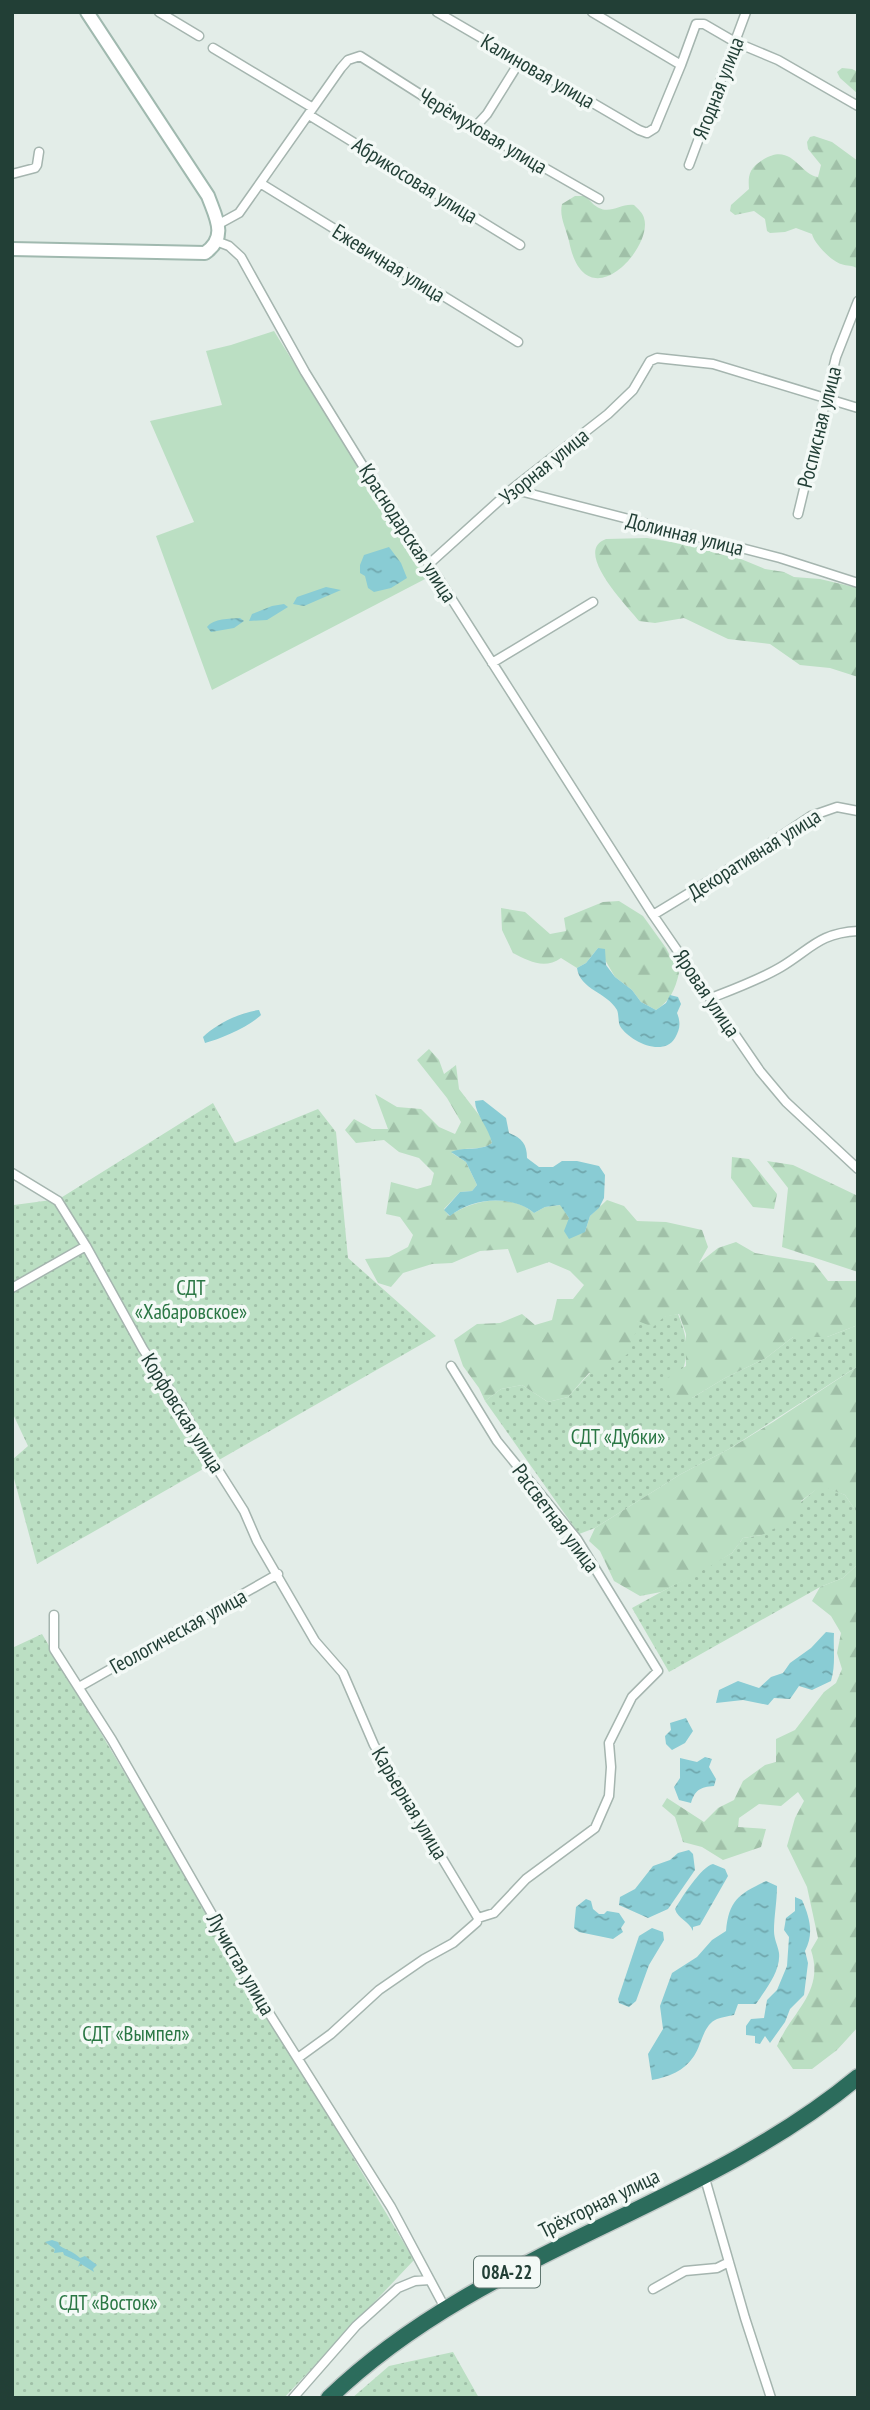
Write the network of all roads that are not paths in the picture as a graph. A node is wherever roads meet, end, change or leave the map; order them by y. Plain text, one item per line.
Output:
1 (87, 12) edge
2 (159, 12) edge
3 (437, 12) edge
4 (592, 12) edge
5 (746, 12) edge
6 (199, 36) dead end
7 (735, 42) junction
8 (213, 48) dead end
9 (520, 61) junction
10 (681, 65) junction
11 (858, 106) edge
12 (311, 111) junction
13 (475, 127) junction
14 (40, 152) dead end
15 (689, 164) dead end
16 (12, 174) edge
17 (260, 183) junction
18 (599, 199) dead end
19 (219, 224) junction
20 (216, 241) junction
21 (520, 245) dead end
22 (12, 249) edge
23 (858, 302) edge
24 (518, 342) dead end
25 (827, 401) junction
26 (858, 408) edge
27 (512, 489) junction
28 (798, 514) dead end
29 (429, 564) junction
30 (858, 583) edge
31 (593, 602) dead end
32 (492, 663) junction
33 (858, 811) edge
34 (600, 830) joint
35 (653, 915) junction
36 (858, 931) edge
37 (711, 998) junction
38 (858, 1170) edge
39 (12, 1173) edge
40 (86, 1246) junction
41 (12, 1288) edge
42 (451, 1366) dead end
43 (230, 1489) joint
44 (278, 1574) junction
45 (54, 1615) dead end
46 (79, 1687) junction
47 (478, 1918) junction
48 (298, 2058) junction
49 (858, 2077) edge
50 (704, 2175) junction
51 (729, 2262) junction
52 (430, 2280) junction
53 (653, 2289) dead end
54 (445, 2308) junction
55 (293, 2398) edge
56 (329, 2398) edge
57 (771, 2398) edge

1 - 19 street
2 - 6 street
3 - 9 street, Калиновая улица
4 - 10 street
5 - 7 street, Ягодная улица
7 - 10 street
7 - 11 street
7 - 15 street, Ягодная улица
8 - 12 street, Абрикосовая улица
9 - 10 street, Калиновая улица
9 - 13 street
12 - 13 street, Черёмуховая улица
12 - 17 street
12 - 21 street, Абрикосовая улица
13 - 18 street, Черёмуховая улица
14 - 16 street
17 - 19 street
17 - 24 street, Ежевичная улица
19 - 20 street
20 - 22 street
20 - 29 street, Краснодарская улица
23 - 25 street, Росписная улица
25 - 26 street
25 - 27 street, Узорная улица
25 - 28 street, Росписная улица
27 - 29 street, Узорная улица
27 - 30 street, Долинная улица
29 - 32 street, Краснодарская улица
31 - 32 street
32 - 34 street, Краснодарская улица
33 - 35 street, Декоративная улица
34 - 35 street, Яровая улица
35 - 37 street, Яровая улица
36 - 37 street
37 - 38 street, Яровая улица
39 - 40 street, Корфовская улица
40 - 41 street
40 - 43 street, Корфовская улица
42 - 47 street, Рассветная улица
43 - 44 street, Карьерная улица
44 - 46 street, Геологическая улица
44 - 47 street, Карьерная улица
45 - 46 street, Лучистая улица
46 - 48 street, Лучистая улица
47 - 48 street
48 - 52 street, Лучистая улица
49 - 50 highway, Трёхгорная улица / 08А-22
50 - 51 street
50 - 54 highway, Трёхгорная улица / 08А-22
51 - 53 street
51 - 57 street
52 - 54 street, Лучистая улица
52 - 55 street
54 - 56 highway, Трёхгорная улица / 08А-22

